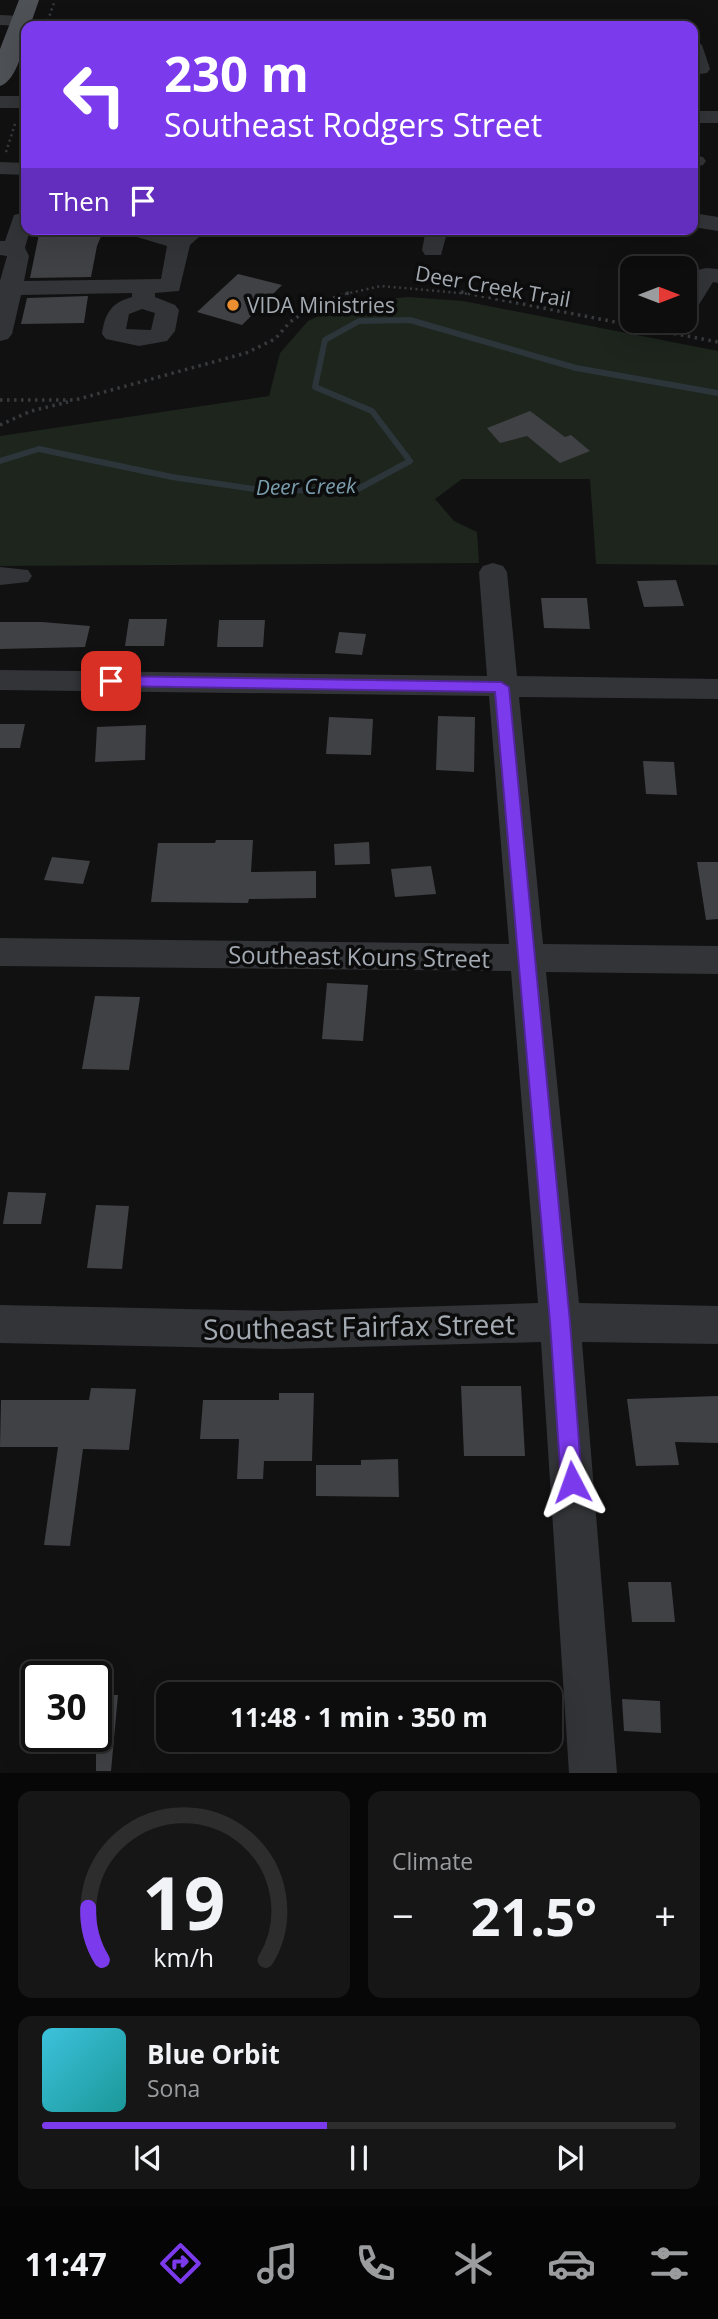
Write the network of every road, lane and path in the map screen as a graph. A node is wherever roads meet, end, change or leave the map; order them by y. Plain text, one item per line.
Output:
1 (55, 0) edge
2 (19, 20) edge
3 (48, 21) edge
4 (698, 48) edge
5 (698, 69) edge
6 (0, 79) edge
7 (0, 102) edge
8 (21, 102) edge
9 (21, 111) edge
10 (698, 117) edge
11 (718, 117) edge
12 (21, 170) edge
13 (0, 173) edge
14 (21, 180) edge
15 (698, 221) edge
16 (21, 222) edge
17 (718, 224) edge
18 (188, 236) edge
19 (7, 248) edge
20 (718, 276) edge
21 (6, 288) edge
22 (697, 290) edge
23 (0, 334) edge
24 (718, 342) edge
25 (0, 400) edge
26 (75, 400) junction
27 (0, 425) edge
28 (493, 572) dead end
29 (0, 680) edge
30 (501, 687) junction
31 (718, 689) edge
32 (0, 952) edge
33 (527, 959) junction
34 (718, 960) edge
35 (560, 1322) junction
36 (0, 1324) edge
37 (718, 1325) edge
38 (593, 1773) edge

1 - 3 path
2 - 6 main road
4 - 5 street
7 - 8 street
9 - 13 path
10 - 11 street
12 - 13 street
13 - 14 street
15 - 17 street
16 - 19 street
18 - 21 street
19 - 21 street
20 - 22 street
21 - 23 street
24 - 26 path, Deer Creek Trail
25 - 26 path, Deer Creek Trail
26 - 27 path, Deer Creek Trail
28 - 30 street
29 - 30 street
30 - 31 street
30 - 33 street
32 - 33 street, Southeast Kouns Street
33 - 34 street, Southeast Kouns Street
33 - 35 street
35 - 36 street, Southeast Fairfax Street
35 - 37 street, Southeast Fairfax Street
35 - 38 street

